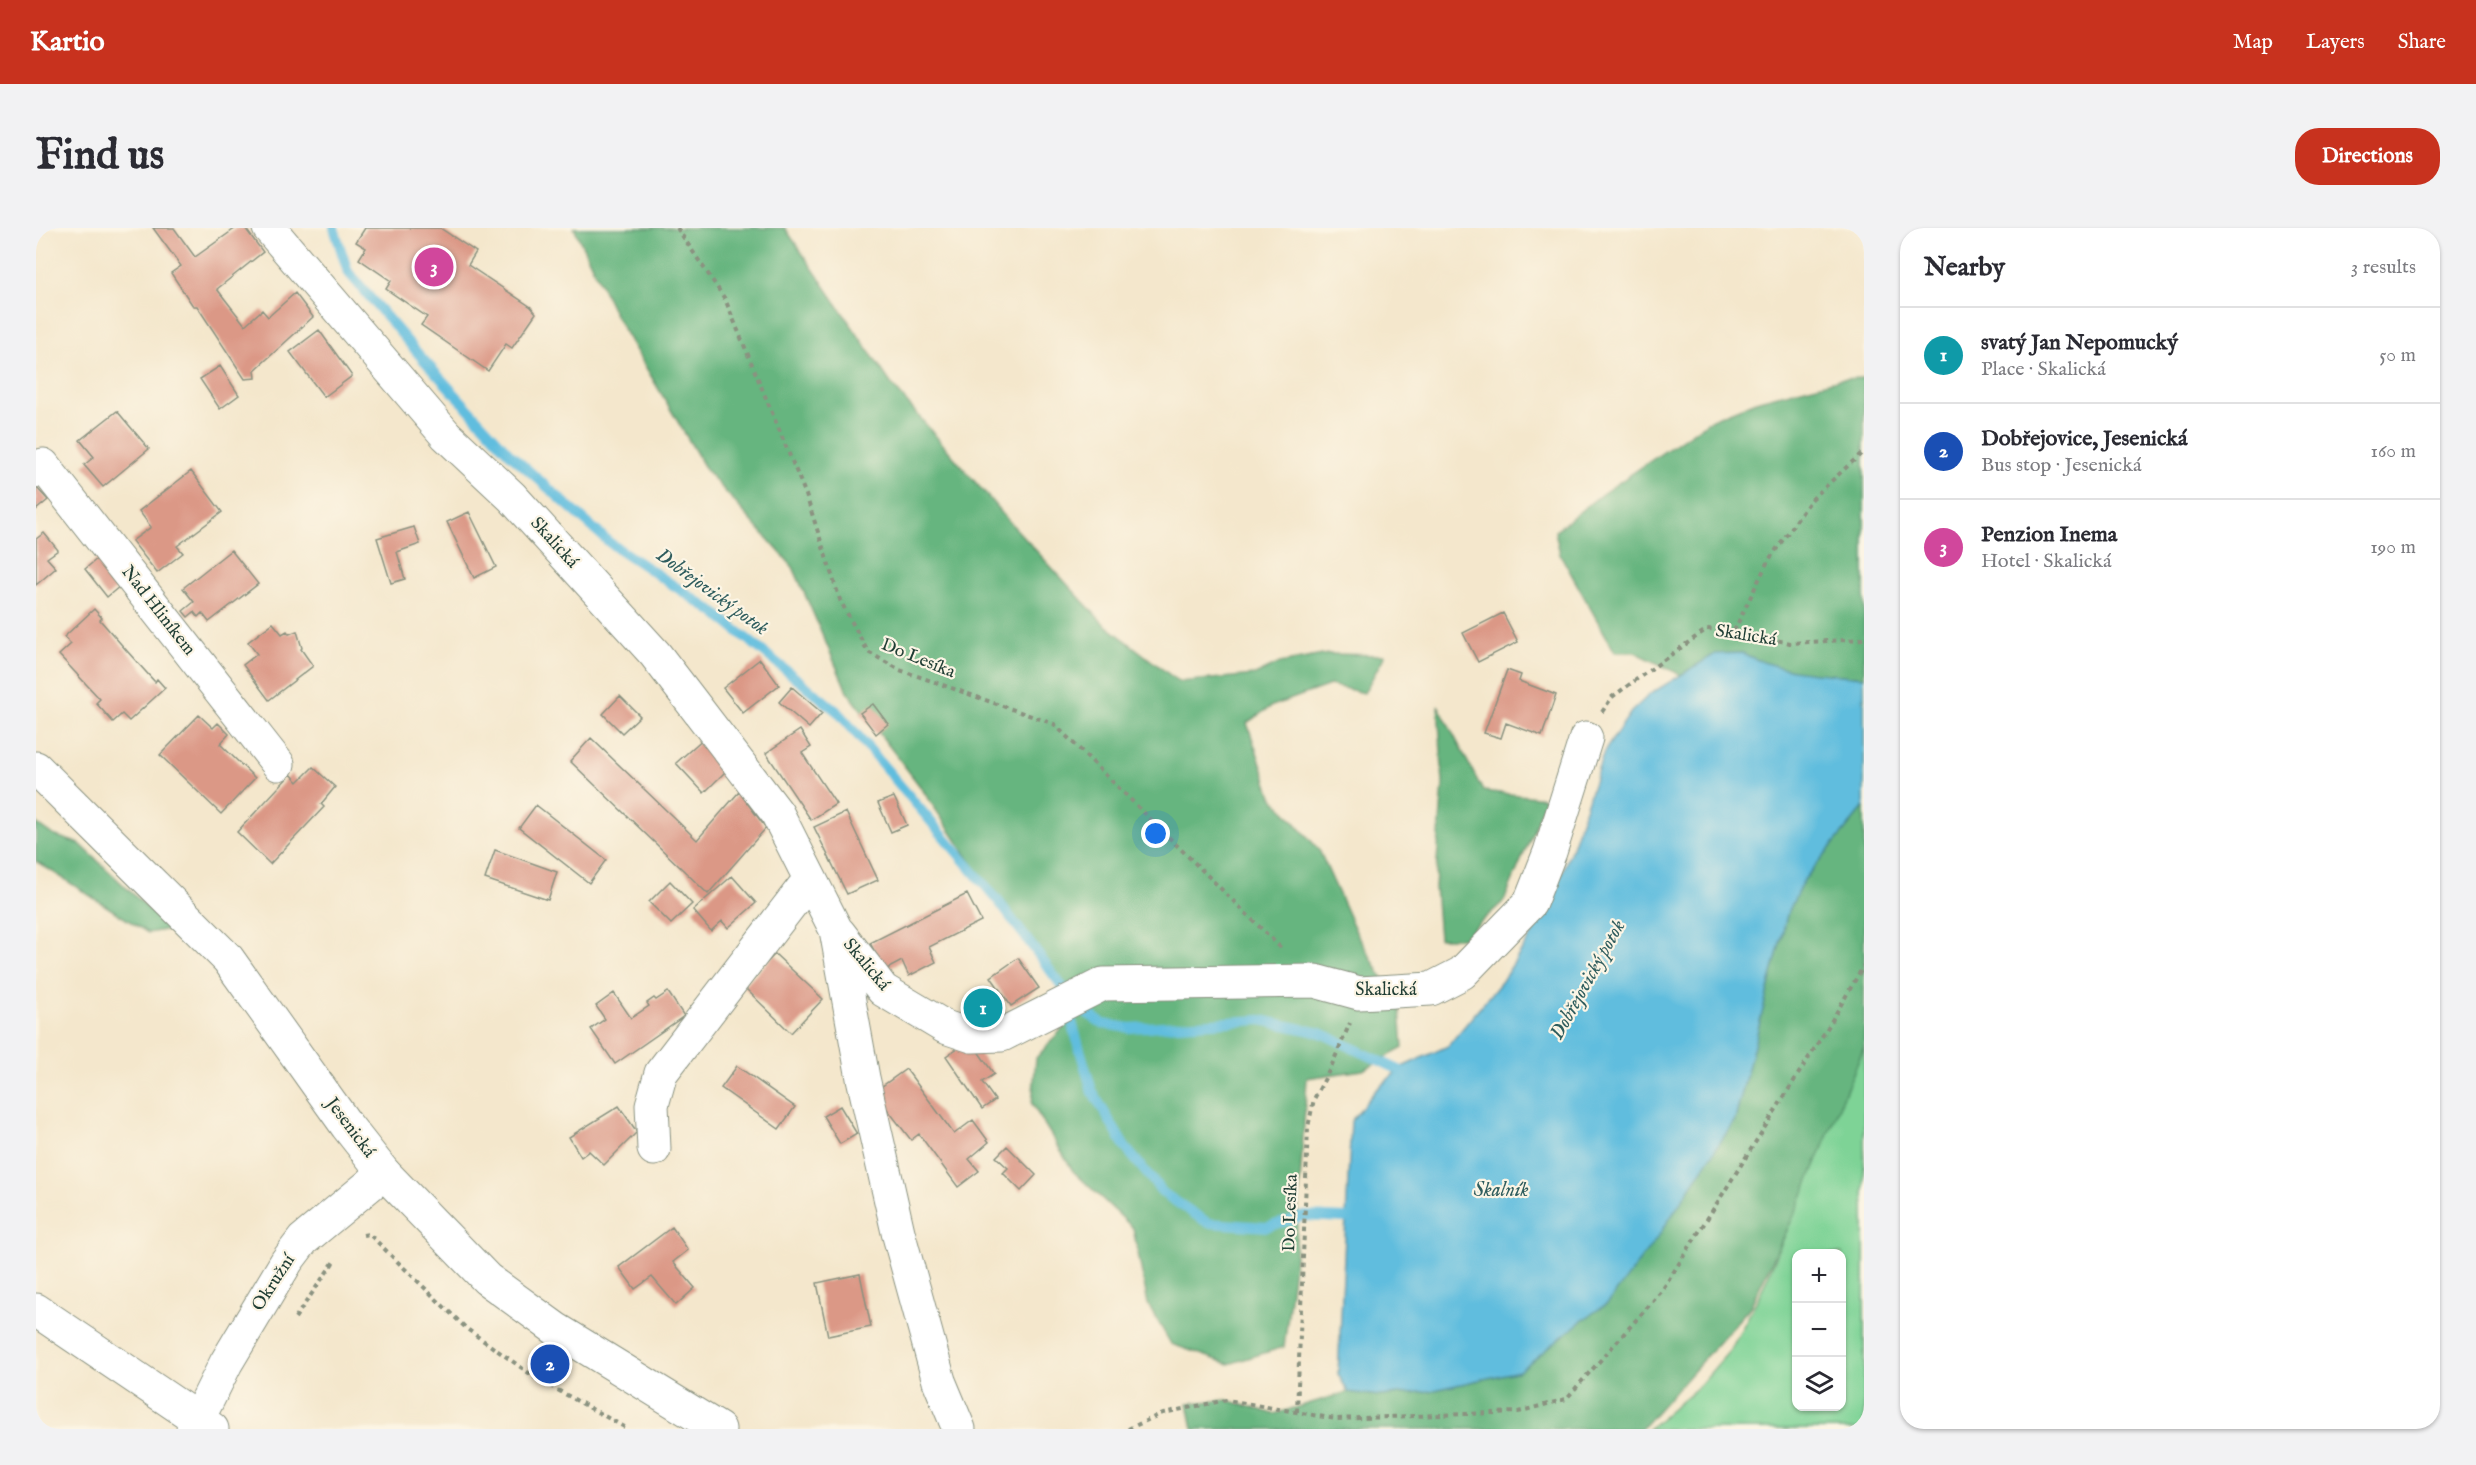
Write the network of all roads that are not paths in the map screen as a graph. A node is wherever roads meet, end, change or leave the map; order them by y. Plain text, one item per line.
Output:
1 (269, 228) edge
2 (36, 471) edge
3 (1586, 738) road end
4 (278, 764) dead end
5 (36, 768) edge
6 (810, 879) junction
7 (836, 930) junction
8 (654, 1149) dead end
9 (384, 1173) junction
10 (36, 1310) edge
11 (201, 1426) edge
12 (719, 1429) edge
13 (959, 1429) edge

1 - 6 street, Skalická
2 - 4 street, Nad Hliníkem
3 - 7 street, Skalická
5 - 9 street, Jesenická
6 - 7 street, Skalická
6 - 8 street
7 - 13 street, Skalická
9 - 11 street, Okružní
9 - 12 street, Jesenická
10 - 11 street

